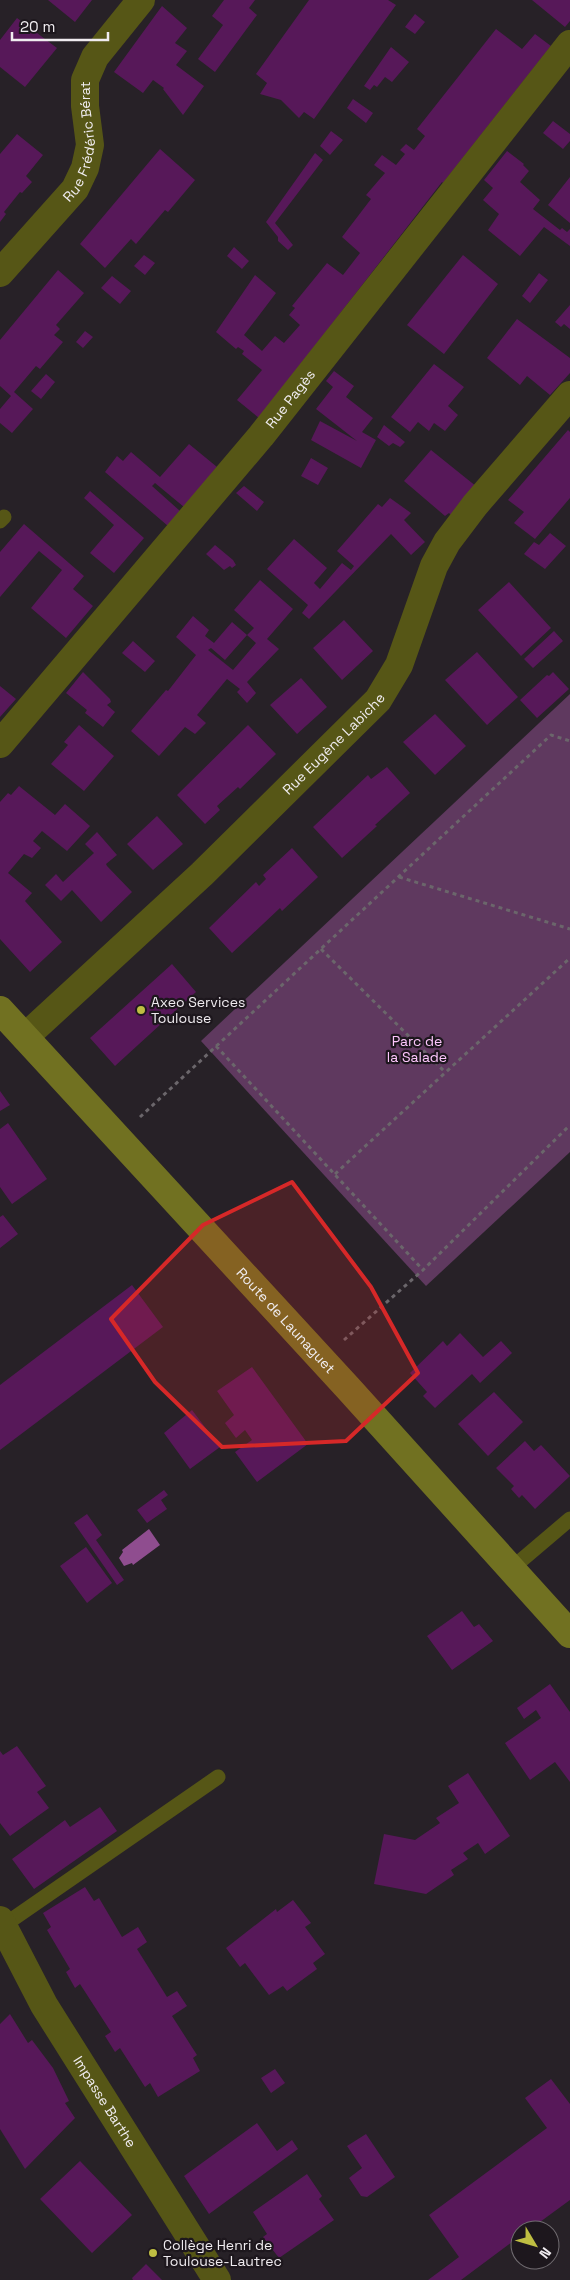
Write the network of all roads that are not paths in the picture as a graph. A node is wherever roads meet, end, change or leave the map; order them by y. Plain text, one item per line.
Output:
1 (141, 0) edge
2 (570, 44) edge
3 (0, 273) edge
4 (570, 395) edge
5 (0, 744) edge
6 (0, 1010) edge
7 (25, 1037) junction
8 (570, 1519) edge
9 (511, 1568) junction
10 (570, 1634) edge
11 (218, 1777) dead end
12 (2, 1922) edge
13 (217, 2280) edge

1 - 3 street, Rue Frédéric Bérat
2 - 5 street, Rue Pagès
4 - 7 street, Rue Eugène Labiche
6 - 7 main road, Route de Launaguet
7 - 9 main road, Route de Launaguet
8 - 9 lane
9 - 10 main road, Route de Launaguet
11 - 12 lane
12 - 13 street, Impasse Barthe

